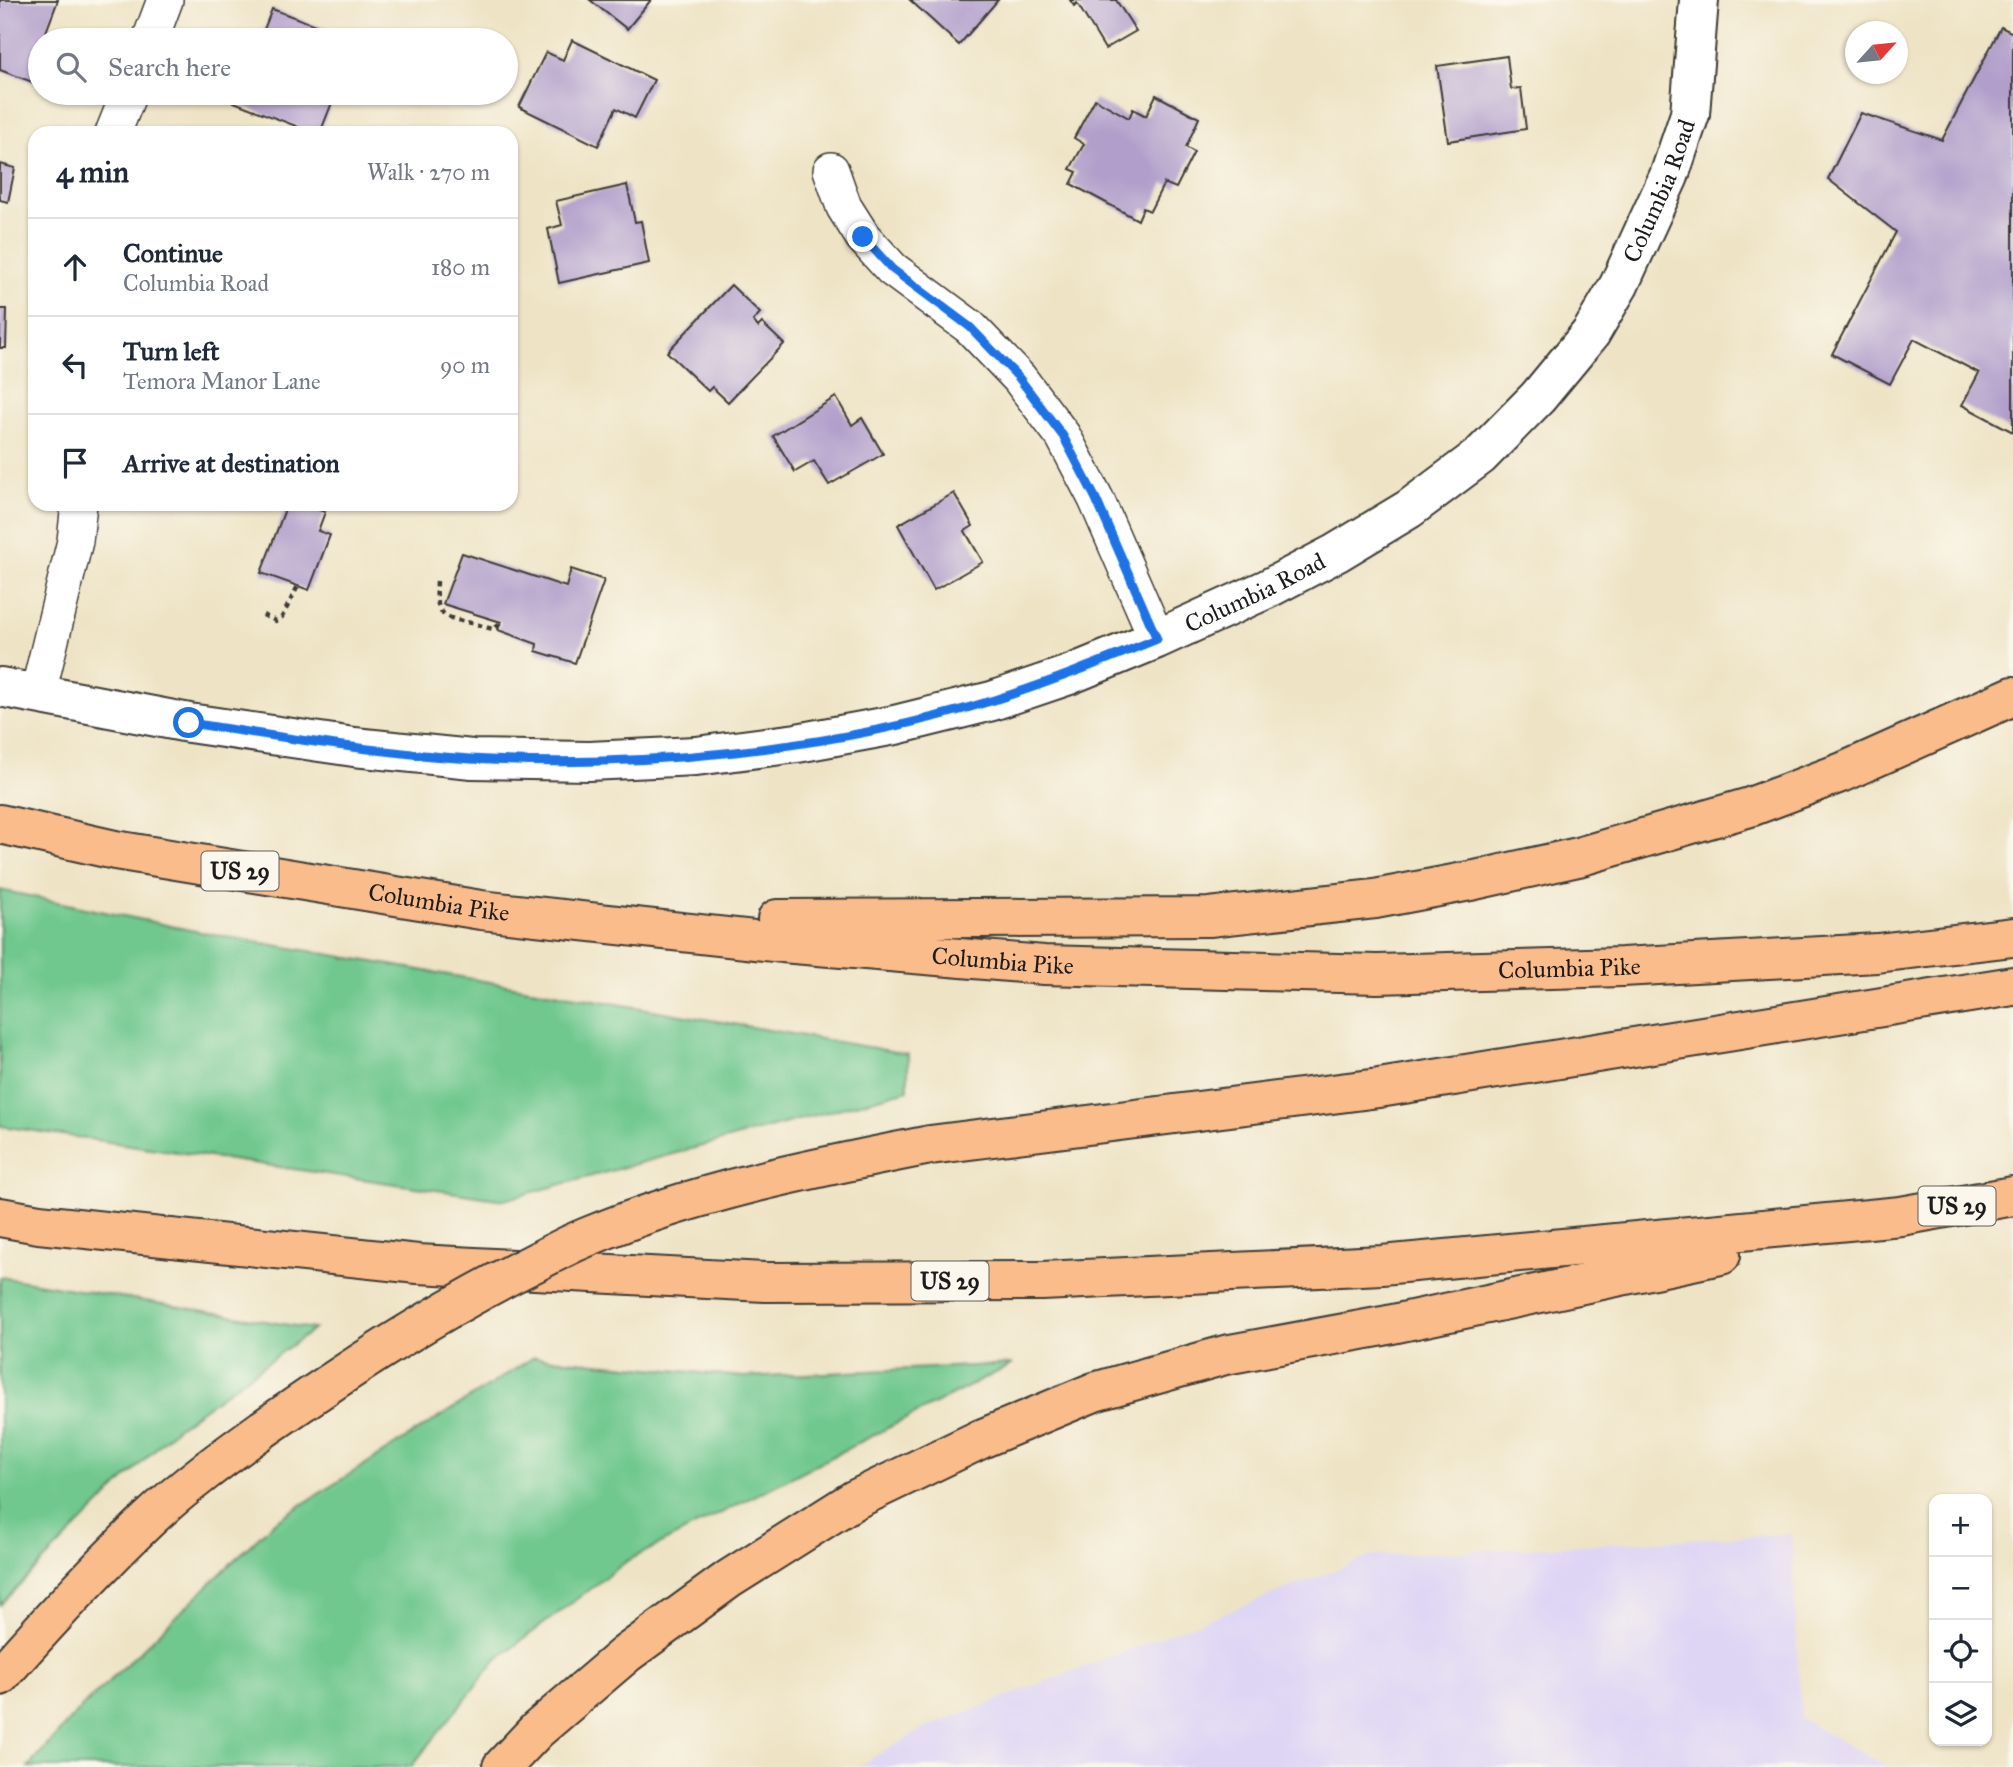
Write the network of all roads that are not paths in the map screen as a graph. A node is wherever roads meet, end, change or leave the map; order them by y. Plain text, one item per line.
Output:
1 (166, 0) edge
2 (1699, 0) edge
3 (154, 28) edge
4 (124, 105) edge
5 (116, 126) edge
6 (831, 170) dead end
7 (78, 511) edge
8 (1157, 639) junction
9 (0, 687) edge
10 (38, 693) junction
11 (2013, 695) edge
12 (0, 824) edge
13 (481, 910) junction
14 (2013, 937) edge
15 (2013, 986) edge
16 (2013, 1196) edge
17 (1901, 1216) junction
18 (0, 1217) edge
19 (0, 1676) edge
20 (502, 1767) edge

1 - 3 street
2 - 8 street, Columbia Road
4 - 5 street
6 - 8 street
7 - 10 street
8 - 10 street, Columbia Road
9 - 10 street, Columbia Road
11 - 13 highway
12 - 13 highway, Columbia Pike / US 29
13 - 14 highway, Columbia Pike / US 29
15 - 19 highway, bridge
16 - 17 highway, US 29
17 - 18 highway, US 29
17 - 20 highway

